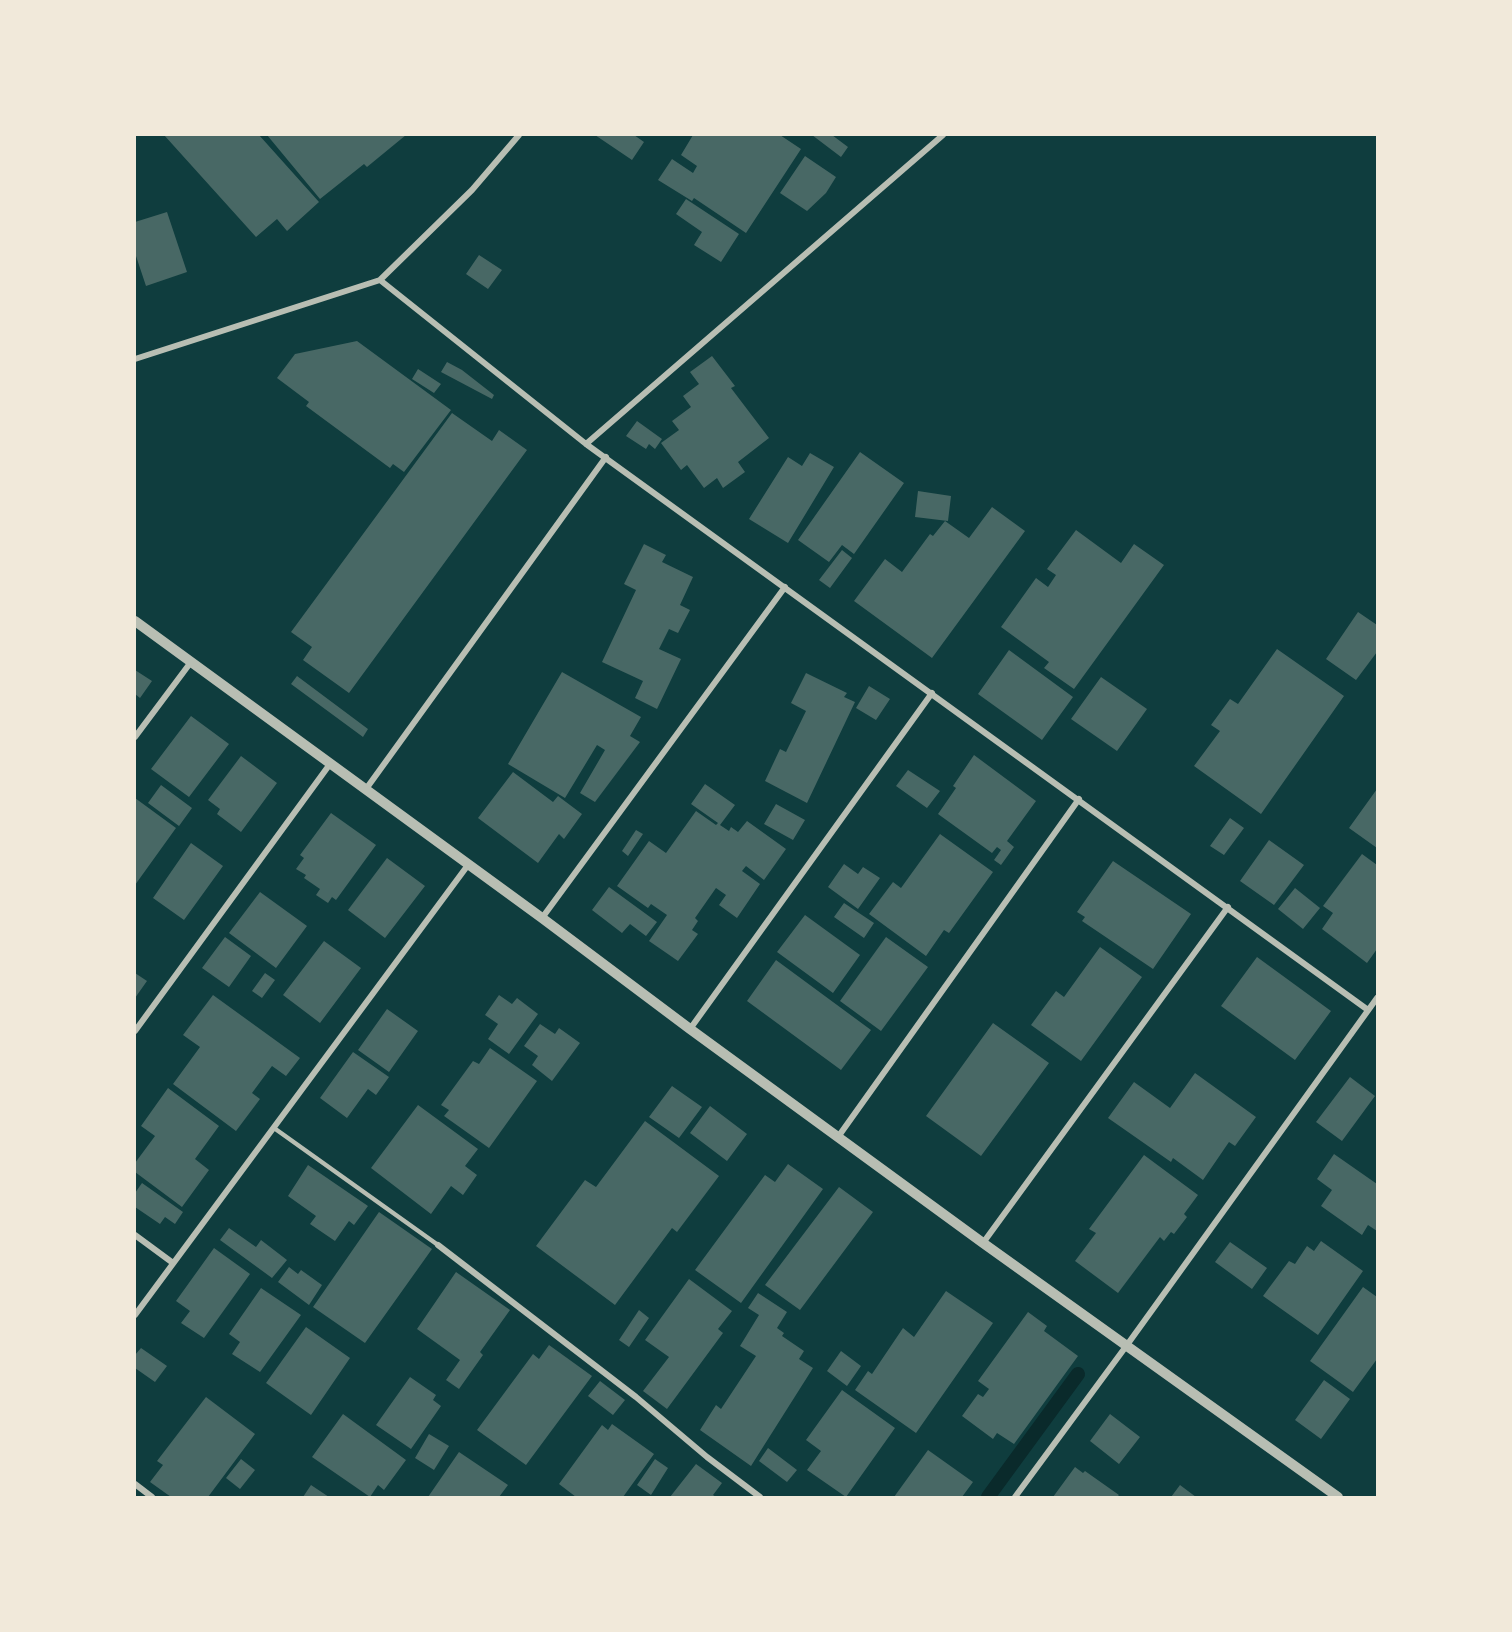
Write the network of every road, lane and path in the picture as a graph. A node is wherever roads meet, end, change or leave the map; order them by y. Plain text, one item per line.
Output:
1 (519, 135) edge
2 (943, 135) edge
3 (380, 280) junction
4 (135, 359) edge
5 (586, 444) junction
6 (606, 457) junction
7 (785, 587) junction
8 (135, 621) edge
9 (191, 662) junction
10 (932, 693) junction
11 (135, 737) edge
12 (330, 764) junction
13 (366, 789) junction
14 (1079, 799) junction
15 (468, 865) junction
16 (1228, 908) junction
17 (542, 918) junction
18 (1377, 998) edge
19 (1368, 1010) junction
20 (690, 1029) junction
21 (135, 1031) edge
22 (274, 1128) junction
23 (838, 1137) junction
24 (135, 1235) edge
25 (983, 1243) junction
26 (438, 1245) joint
27 (172, 1263) junction
28 (135, 1315) edge
29 (1127, 1345) junction
30 (135, 1484) edge
31 (153, 1497) edge
32 (760, 1497) edge
33 (1015, 1497) edge
34 (1338, 1497) edge

1 - 3 street
2 - 5 street
3 - 4 street
3 - 5 street
5 - 6 street
6 - 7 street
6 - 13 street
7 - 10 street
7 - 17 street
8 - 9 street
9 - 11 street
9 - 12 street
10 - 14 street
10 - 20 street
12 - 13 street
12 - 21 street
13 - 15 street
14 - 16 street
14 - 23 street
15 - 17 street
15 - 22 street
16 - 19 street
16 - 25 street
17 - 20 street
18 - 19 street
19 - 29 street
20 - 23 street
22 - 26 lane
22 - 27 street
23 - 25 street
24 - 27 street
25 - 29 street
26 - 32 street
27 - 28 street
29 - 33 street
29 - 34 street
30 - 31 street

